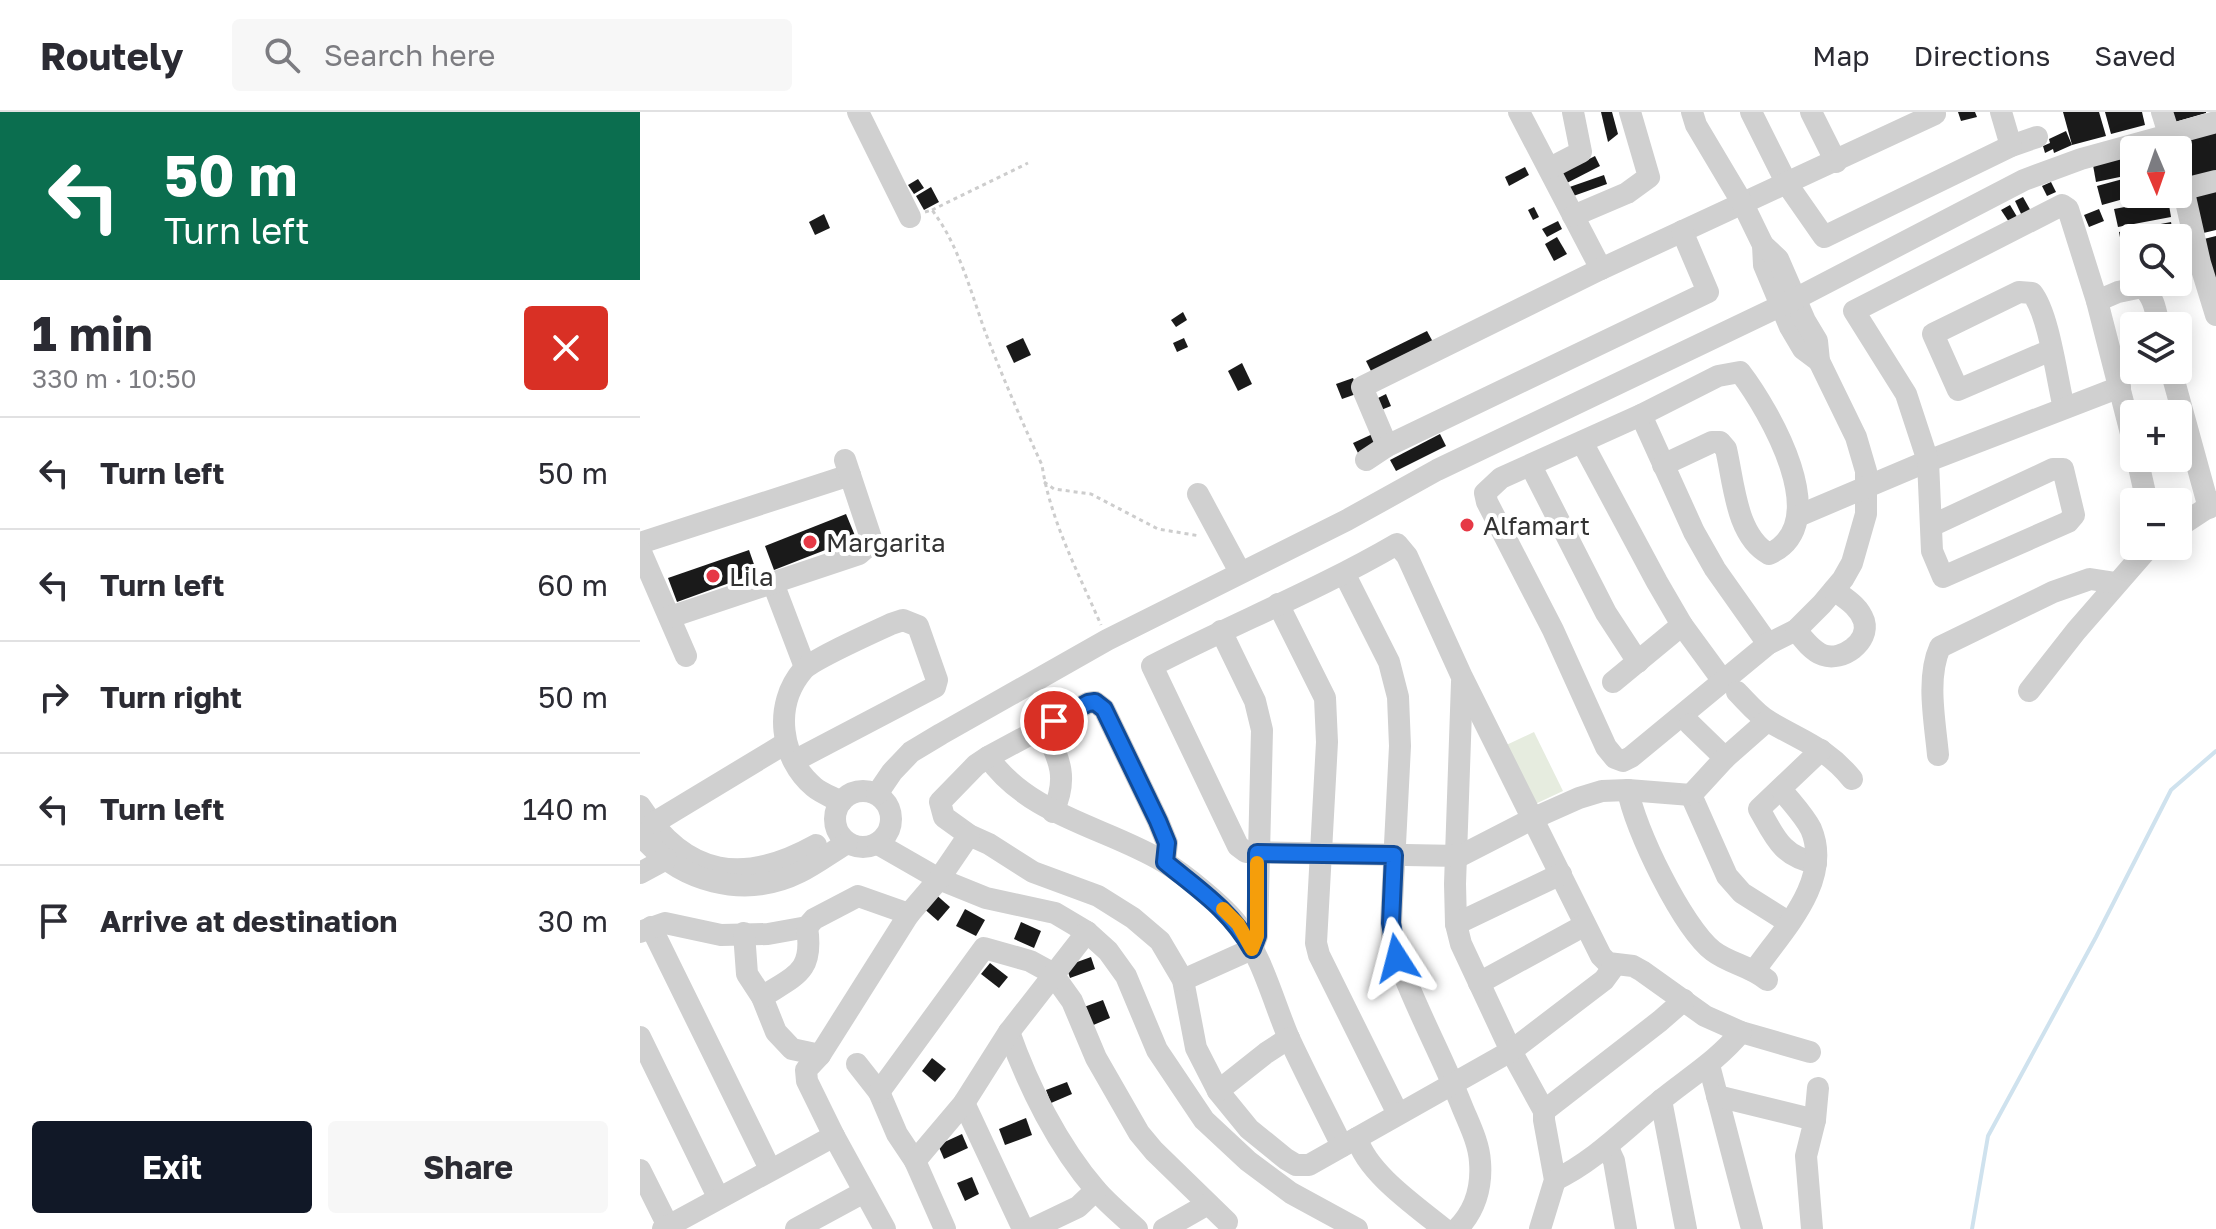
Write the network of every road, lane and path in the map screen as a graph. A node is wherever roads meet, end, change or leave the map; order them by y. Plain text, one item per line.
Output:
1 (858, 112) edge
2 (1519, 112) edge
3 (1573, 112) edge
4 (1630, 112) edge
5 (1692, 112) edge
6 (1751, 112) edge
7 (1811, 112) edge
8 (1934, 112) edge
9 (2001, 112) edge
10 (2162, 112) edge
11 (2216, 122) edge
12 (2170, 136) edge
13 (2185, 136) edge
14 (2037, 137) dead end
15 (2011, 146) junction
16 (2120, 152) edge
17 (1836, 162) junction
18 (1028, 163) dead end
19 (1550, 168) junction
20 (2216, 181) edge
21 (1787, 184) junction
22 (2192, 187) edge
23 (1743, 204) junction
24 (2192, 206) edge
25 (921, 213) junction
26 (1573, 216) junction
27 (1682, 231) junction
28 (2205, 234) edge
29 (1601, 269) junction
30 (2211, 283) edge
31 (2097, 301) junction
32 (1788, 302) junction
33 (2156, 312) edge
34 (2216, 315) edge
35 (2051, 350) junction
36 (2175, 384) edge
37 (2120, 387) junction
38 (2123, 400) edge
39 (2064, 408) junction
40 (1633, 410) junction
41 (1582, 442) junction
42 (1387, 446) junction
43 (1366, 460) dead end
44 (1928, 461) junction
45 (1663, 465) junction
46 (1531, 466) junction
47 (1044, 482) junction
48 (1868, 485) junction
49 (1198, 494) dead end
50 (2212, 505) edge
51 (1798, 516) junction
52 (2192, 518) edge
53 (1931, 526) junction
54 (1222, 540) junction
55 (640, 543) edge
56 (640, 550) edge
57 (2137, 560) edge
58 (1240, 572) junction
59 (1345, 575) junction
60 (773, 583) junction
61 (2116, 583) junction
62 (1834, 590) junction
63 (1278, 604) junction
64 (670, 617) junction
65 (1682, 625) junction
66 (1796, 630) junction
67 (1221, 631) junction
68 (1107, 640) junction
69 (1768, 644) junction
70 (686, 656) dead end
71 (1638, 662) junction
72 (805, 667) junction
73 (1462, 677) junction
74 (1613, 682) dead end
75 (1730, 686) junction
76 (2029, 691) dead end
77 (1767, 721) junction
78 (1690, 724) dead end
79 (1044, 727) junction
80 (1821, 750) junction
81 (790, 752) junction
82 (1938, 755) dead end
83 (988, 757) junction
84 (1725, 758) junction
85 (1852, 779) dead end
86 (1781, 789) junction
87 (1628, 790) junction
88 (877, 794) junction
89 (1691, 795) junction
90 (841, 802) junction
91 (1053, 812) junction
92 (1534, 818) junction
93 (644, 822) edge
94 (969, 835) junction
95 (842, 838) junction
96 (878, 844) junction
97 (1257, 853) junction
98 (1322, 854) junction
99 (1394, 855) junction
100 (1456, 856) junction
101 (666, 859) junction
102 (1165, 862) junction
103 (1816, 863) junction
104 (640, 873) edge
105 (1561, 874) junction
106 (939, 879) junction
107 (909, 914) junction
108 (1788, 922) junction
109 (1456, 924) junction
110 (1585, 925) junction
111 (807, 927) junction
112 (645, 929) edge
113 (1087, 932) junction
114 (744, 933) junction
115 (1252, 949) junction
116 (1615, 965) junction
117 (1052, 973) junction
118 (1183, 980) junction
119 (1479, 983) junction
120 (762, 997) junction
121 (1684, 1000) junction
122 (1009, 1032) junction
123 (1741, 1032) junction
124 (640, 1037) edge
125 (1289, 1038) junction
126 (1511, 1051) junction
127 (1810, 1052) dead end
128 (820, 1055) junction
129 (857, 1064) dead end
130 (1709, 1065) junction
131 (1453, 1085) junction
132 (1818, 1088) dead end
133 (1218, 1091) junction
134 (879, 1092) junction
135 (1717, 1096) junction
136 (1661, 1100) junction
137 (964, 1103) junction
138 (1544, 1111) junction
139 (1398, 1114) junction
140 (1815, 1120) junction
141 (834, 1136) junction
142 (1349, 1142) junction
143 (1607, 1146) junction
144 (915, 1161) junction
145 (770, 1169) junction
146 (640, 1170) edge
147 (1555, 1180) junction
148 (1096, 1190) junction
149 (864, 1192) junction
150 (718, 1197) junction
151 (1208, 1204) junction
152 (1621, 1204) junction
153 (1227, 1222) dead end
154 (665, 1228) edge
155 (796, 1229) edge
156 (885, 1229) edge
157 (945, 1229) edge
158 (1023, 1229) edge
159 (1032, 1229) edge
160 (1137, 1229) edge
161 (1164, 1229) edge
162 (1357, 1229) edge
163 (1444, 1229) edge
164 (1457, 1229) edge
165 (1540, 1229) edge
166 (1610, 1229) edge
167 (1626, 1229) edge
168 (1686, 1229) edge
169 (1752, 1229) edge
170 (1812, 1229) edge

1 - 25 street
2 - 19 street
3 - 19 street
4 - 26 street
5 - 23 street
6 - 21 street
7 - 17 street
8 - 17 street
9 - 15 street
10 - 12 street
11 - 13 street
14 - 15 street
15 - 21 street
16 - 32 street
17 - 21 street
18 - 25 path
19 - 26 street
20 - 22 street
21 - 23 street
23 - 27 street
23 - 32 street
24 - 28 street
25 - 47 path
26 - 29 street
27 - 29 street
27 - 42 street
28 - 30 street
29 - 42 street
30 - 34 street
31 - 33 street
31 - 37 street
31 - 44 street
32 - 48 street
32 - 58 street
35 - 35 street
35 - 39 street
36 - 50 street
37 - 38 street
37 - 39 street
39 - 44 street
40 - 41 street
40 - 45 street
40 - 51 street
41 - 46 street
41 - 65 street
42 - 43 street
44 - 48 street
44 - 53 street
45 - 51 street
45 - 69 street
46 - 71 street
46 - 75 street
47 - 54 path
47 - 68 path
48 - 51 street
48 - 62 street
49 - 54 street
50 - 52 street
53 - 53 street
54 - 58 street
55 - 60 street
56 - 64 street
57 - 61 street
58 - 68 street
59 - 63 street
59 - 73 street
59 - 99 street
60 - 64 street
60 - 72 street
61 - 76 street
61 - 82 street
62 - 66 street
62 - 66 street
63 - 67 street
63 - 98 street
64 - 70 street
65 - 71 street
65 - 75 street
66 - 69 street
67 - 97 street
67 - 97 street
68 - 88 street
69 - 75 street
71 - 74 street
72 - 81 street
72 - 81 street
73 - 92 street
73 - 100 street
75 - 77 street
77 - 80 street
77 - 84 street
78 - 84 street
79 - 83 street
79 - 91 street
79 - 102 street
80 - 85 street
80 - 86 street
81 - 90 street
81 - 93 street
83 - 91 street
83 - 94 street
84 - 89 street
86 - 103 street
86 - 103 street
87 - 89 street
87 - 92 street
87 - 108 street
88 - 90 street
88 - 96 street
89 - 108 street
90 - 95 street
91 - 102 street
92 - 100 street
92 - 105 street
93 - 95 street
93 - 101 street
94 - 106 street
94 - 118 street
95 - 96 street
95 - 101 street
96 - 106 street
97 - 98 street
97 - 115 street
98 - 99 street
98 - 139 street
99 - 100 street
99 - 131 street
100 - 109 street
101 - 104 street
102 - 115 street
103 - 108 street
105 - 109 street
105 - 110 street
106 - 107 street
106 - 113 street
107 - 111 street
107 - 128 street
109 - 119 street
110 - 116 street
110 - 119 street
111 - 114 street
111 - 120 street
112 - 114 street
112 - 145 street
113 - 117 street
113 - 162 street
114 - 120 street
115 - 118 street
115 - 125 street
116 - 121 street
116 - 126 street
117 - 122 street
117 - 134 street
117 - 151 street
118 - 133 street
119 - 126 street
120 - 128 street
121 - 123 street
121 - 138 street
122 - 137 street
122 - 148 street
123 - 127 street
123 - 130 street
124 - 150 street
125 - 133 street
125 - 142 street
126 - 131 street
126 - 138 street
128 - 141 street
129 - 134 street
130 - 135 street
130 - 136 street
131 - 139 street
131 - 164 street
132 - 140 street
133 - 142 street
134 - 144 street
135 - 140 street
135 - 169 street
136 - 143 street
136 - 168 street
137 - 144 street
137 - 158 street
138 - 147 street
139 - 142 street
140 - 170 street
141 - 145 street
141 - 149 street
142 - 163 street
143 - 147 street
143 - 152 street
144 - 157 street
145 - 150 street
146 - 154 street
147 - 165 street
148 - 159 street
148 - 160 street
149 - 155 street
149 - 156 street
150 - 154 street
151 - 153 street
151 - 161 street
152 - 166 street
152 - 167 street

